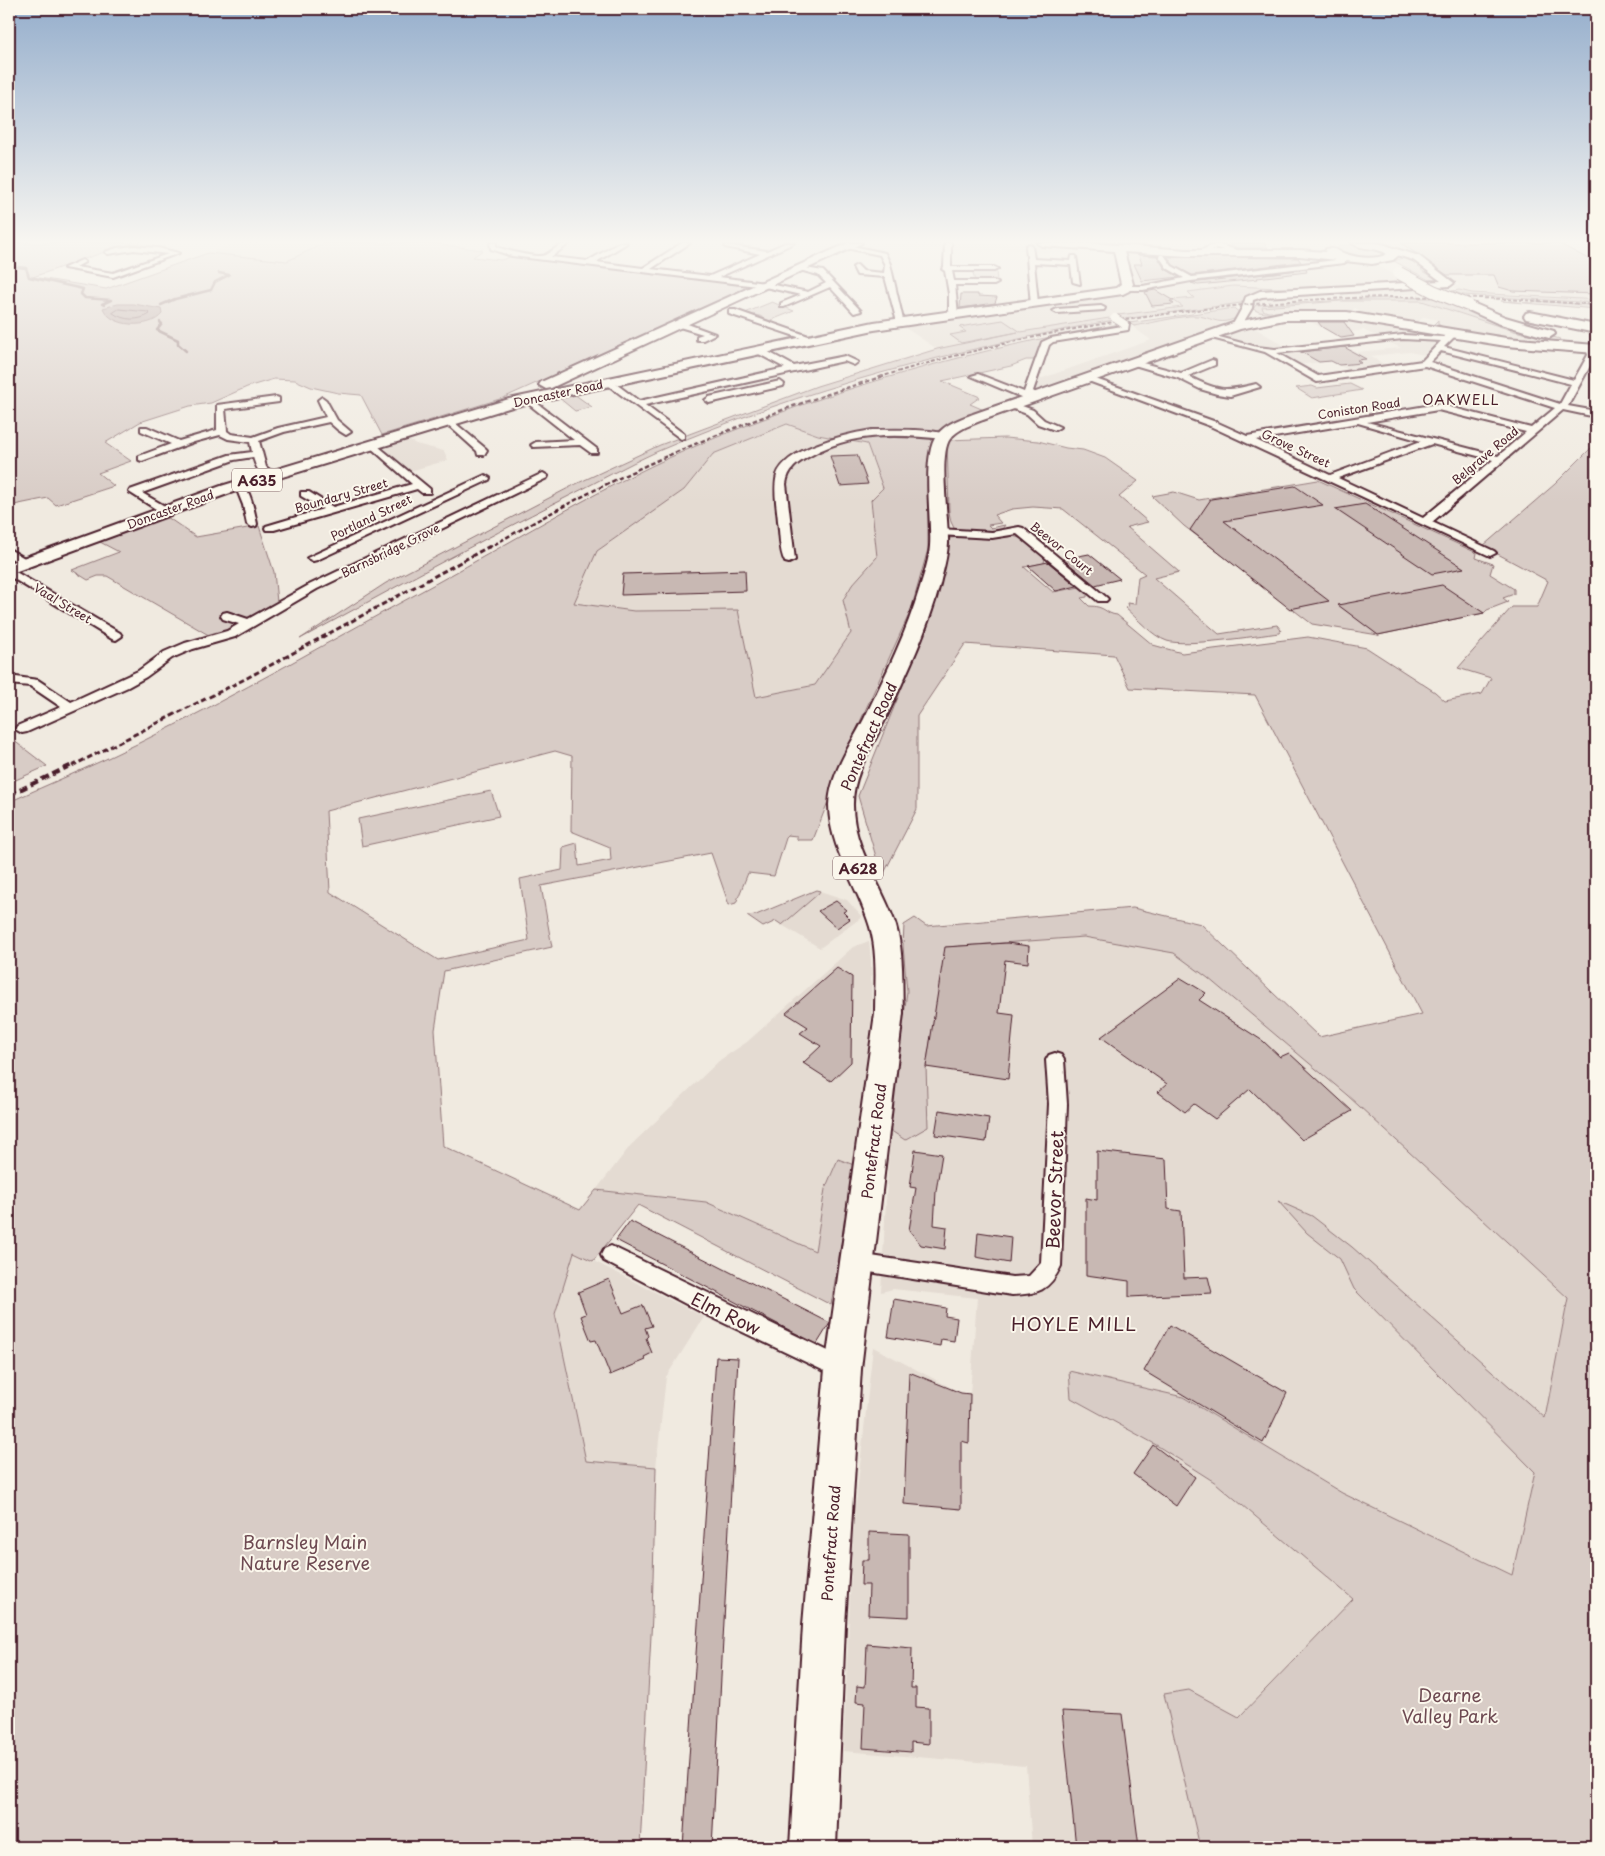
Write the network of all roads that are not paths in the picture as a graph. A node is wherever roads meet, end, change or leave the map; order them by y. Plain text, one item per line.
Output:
1 (667, 330) edge
2 (697, 330) edge
3 (785, 330) edge
4 (862, 330) edge
5 (1115, 330) edge
6 (1223, 330) edge
7 (1404, 330) edge
8 (1526, 330) edge
9 (1556, 330) edge
10 (1208, 336) junction
11 (700, 338) dead end
12 (813, 339) junction
13 (1447, 340) junction
14 (1594, 340) edge
15 (1561, 343) junction
16 (760, 351) junction
17 (1268, 351) junction
18 (854, 362) dead end
19 (1134, 362) junction
20 (1212, 363) dead end
21 (1425, 363) junction
22 (793, 369) junction
23 (765, 376) junction
24 (976, 376) dead end
25 (1181, 376) junction
26 (1087, 379) junction
27 (609, 383) junction
28 (1576, 383) junction
29 (1256, 387) dead end
30 (696, 391) junction
31 (534, 393) junction
32 (276, 400) dead end
33 (322, 400) dead end
34 (709, 400) junction
35 (1026, 400) junction
36 (638, 404) junction
37 (721, 407) dead end
38 (1561, 407) junction
39 (1596, 414) edge
40 (330, 419) junction
41 (449, 421) junction
42 (1356, 421) junction
43 (1055, 427) dead end
44 (144, 429) dead end
45 (1533, 431) junction
46 (222, 432) junction
47 (346, 432) dead end
48 (681, 436) dead end
49 (944, 436) junction
50 (1246, 439) junction
51 (254, 440) junction
52 (1431, 441) junction
53 (582, 442) junction
54 (179, 444) junction
55 (373, 444) junction
56 (536, 446) dead end
57 (594, 451) dead end
58 (481, 453) dead end
59 (256, 454) junction
60 (142, 458) dead end
61 (1500, 459) junction
62 (270, 476) junction
63 (485, 478) dead end
64 (1330, 478) junction
65 (541, 480) dead end
66 (240, 485) junction
67 (419, 485) junction
68 (305, 494) dead end
69 (440, 498) junction
70 (331, 510) junction
71 (166, 511) junction
72 (1425, 522) junction
73 (252, 524) dead end
74 (270, 528) dead end
75 (939, 532) junction
76 (9, 552) edge
77 (1490, 553) dead end
78 (313, 558) dead end
79 (789, 560) dead end
80 (27, 563) junction
81 (9, 570) edge
82 (1102, 600) dead end
83 (227, 616) dead end
84 (249, 624) junction
85 (116, 636) dead end
86 (9, 680) edge
87 (70, 707) junction
88 (22, 729) dead end
89 (1055, 1060) dead end
90 (611, 1255) dead end
91 (858, 1263) junction
92 (843, 1370) junction
93 (813, 1847) edge

1 - 31 highway
2 - 11 street
3 - 12 street
4 - 12 highway, Doncaster Road / A635
5 - 35 street, bridge
6 - 10 highway
7 - 13 highway
8 - 15 highway
9 - 14 highway
10 - 17 street
10 - 19 highway
12 - 16 highway, Doncaster Road / A635
13 - 15 highway
13 - 17 street
13 - 21 street
13 - 28 street
14 - 15 highway
14 - 28 street, Belgrave Road
16 - 22 street
16 - 27 highway, Doncaster Road / A635
17 - 21 street
18 - 22 street
19 - 25 street
19 - 26 highway
20 - 25 street
21 - 38 street
22 - 23 street
23 - 30 street
23 - 34 street
24 - 35 street
25 - 29 street
26 - 35 highway
26 - 50 street, Grove Street
27 - 31 highway, Doncaster Road / A635
27 - 36 street
28 - 38 street, Belgrave Road
30 - 34 street
30 - 36 street
31 - 41 highway, Doncaster Road / A635
31 - 53 street
32 - 46 street
33 - 40 street
34 - 37 street
35 - 43 street
35 - 49 highway
36 - 48 street
38 - 39 street
38 - 45 street, Belgrave Road
40 - 47 street
40 - 51 street
41 - 55 highway, Doncaster Road / A635
41 - 58 street
42 - 45 street, Coniston Road
42 - 50 street, Coniston Road
42 - 52 street
44 - 54 street
45 - 61 street, Belgrave Road
46 - 51 street
46 - 54 street
49 - 75 highway, Pontefract Road / A628
49 - 79 street
50 - 64 street, Grove Street
51 - 59 street
52 - 61 street
52 - 64 street
53 - 56 street
53 - 57 street
54 - 60 street
55 - 62 highway, Doncaster Road / A635
55 - 67 street, Portland Street
59 - 62 street
59 - 71 street
61 - 72 street, Belgrave Road
62 - 66 highway, Doncaster Road / A635
63 - 69 street, Portland Street
64 - 72 street, Grove Street
65 - 84 street, Barnsbridge Grove
66 - 71 highway, Doncaster Road / A635
66 - 73 street
67 - 69 street, Portland Street
67 - 70 street, Boundary Street
68 - 70 street
69 - 78 street, Portland Street
70 - 74 street, Boundary Street
71 - 80 highway, Doncaster Road / A635
72 - 77 street, Grove Street
75 - 82 street, Beevor Court
75 - 91 highway, Pontefract Road / A628
76 - 80 street
80 - 81 highway, Doncaster Road / A635
81 - 85 street, Vaal Street
83 - 84 street
84 - 87 street, Barnsbridge Grove
86 - 87 street
87 - 88 street, Barnsbridge Grove
89 - 91 street, Beevor Street
90 - 92 street, Elm Row
91 - 92 highway, Pontefract Road / A628
92 - 93 highway, Pontefract Road / A628

